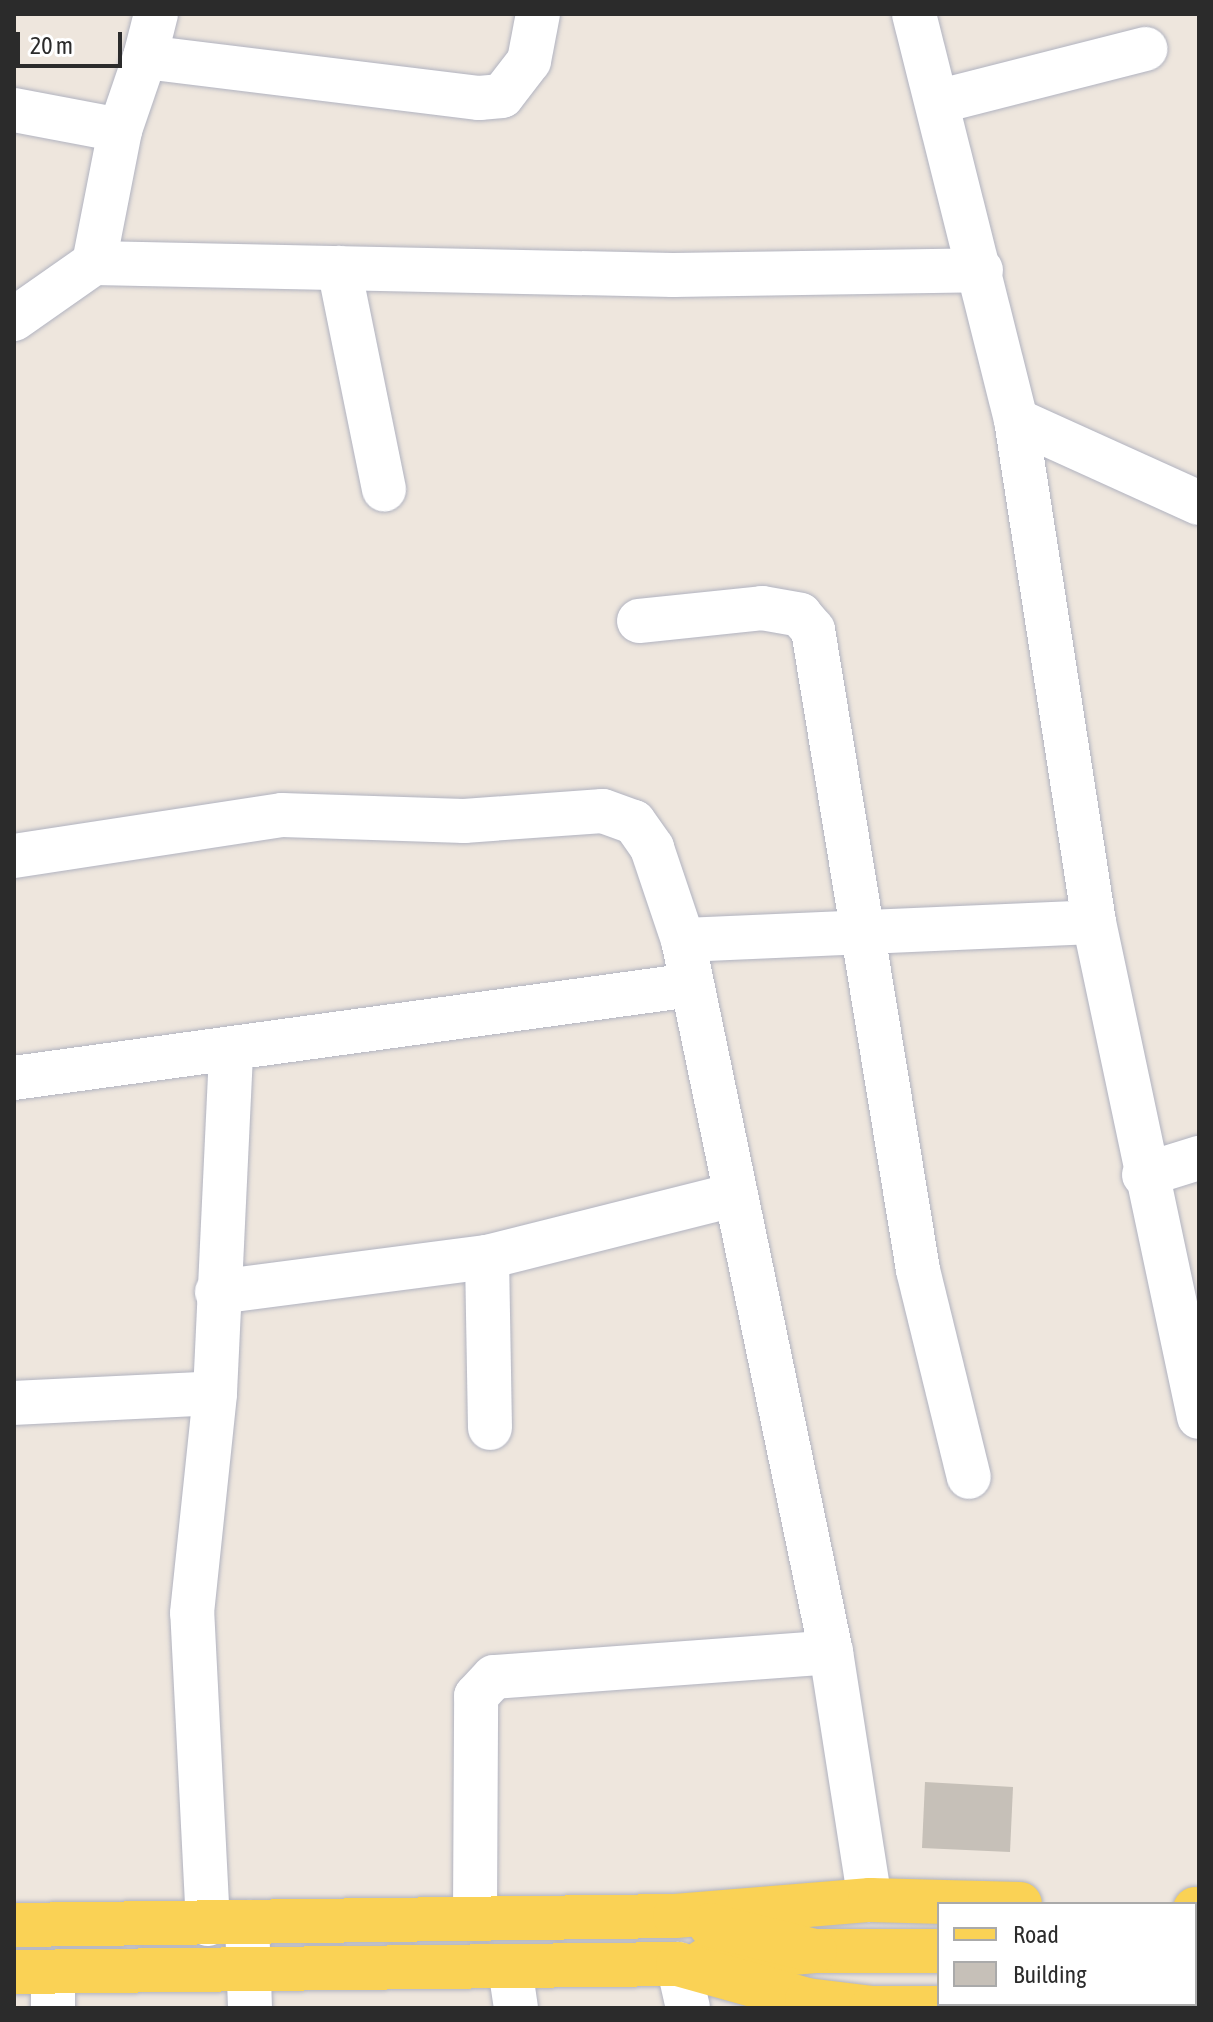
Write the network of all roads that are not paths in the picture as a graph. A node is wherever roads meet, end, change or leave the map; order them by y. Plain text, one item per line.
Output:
1 (156, 14) edge
2 (538, 14) edge
3 (914, 14) edge
4 (1145, 49) dead end
5 (145, 57) junction
6 (941, 101) junction
7 (14, 110) edge
8 (120, 130) junction
9 (94, 263) junction
10 (339, 268) junction
11 (981, 270) junction
12 (14, 319) edge
13 (1016, 420) junction
14 (384, 489) dead end
15 (1199, 503) edge
16 (639, 621) dead end
17 (14, 856) edge
18 (1094, 922) junction
19 (858, 932) junction
20 (683, 940) junction
21 (691, 985) junction
22 (231, 1051) junction
23 (14, 1078) edge
24 (1199, 1158) edge
25 (1144, 1175) junction
26 (734, 1195) junction
27 (487, 1257) junction
28 (217, 1292) junction
29 (215, 1393) junction
30 (14, 1403) edge
31 (1199, 1417) edge
32 (490, 1428) dead end
33 (969, 1477) dead end
34 (831, 1652) junction
35 (870, 1900) junction
36 (945, 1902) edge
37 (475, 1915) junction
38 (675, 1916) junction
39 (228, 1923) junction
40 (14, 1925) edge
41 (815, 1951) junction
42 (937, 1951) edge
43 (678, 1964) junction
44 (40, 1984) edge
45 (513, 1988) edge
46 (248, 1990) edge
47 (688, 2008) edge
48 (871, 2008) edge
49 (1106, 2008) edge

1 - 5 street
2 - 5 street
3 - 6 street
4 - 6 street
5 - 8 street
6 - 11 street
7 - 8 street
8 - 9 street
9 - 10 street
9 - 12 street
10 - 11 street
10 - 14 street
11 - 13 street
13 - 15 street
13 - 18 street
16 - 19 street
17 - 20 street
18 - 19 street
18 - 25 street
19 - 20 street
19 - 33 street
20 - 21 street
21 - 22 street
21 - 26 street
22 - 23 street
22 - 28 street
24 - 25 street
25 - 31 street
26 - 27 street
26 - 34 street
27 - 28 street
27 - 32 street
28 - 29 street
29 - 30 street
29 - 39 street
34 - 35 street
34 - 37 street
35 - 36 main road
35 - 38 main road
37 - 38 main road
37 - 39 main road
38 - 41 main road
39 - 40 main road
39 - 46 street
41 - 42 main road
41 - 43 main road
43 - 45 main road
43 - 47 street
43 - 48 main road
44 - 46 main road
45 - 46 main road
48 - 49 main road

